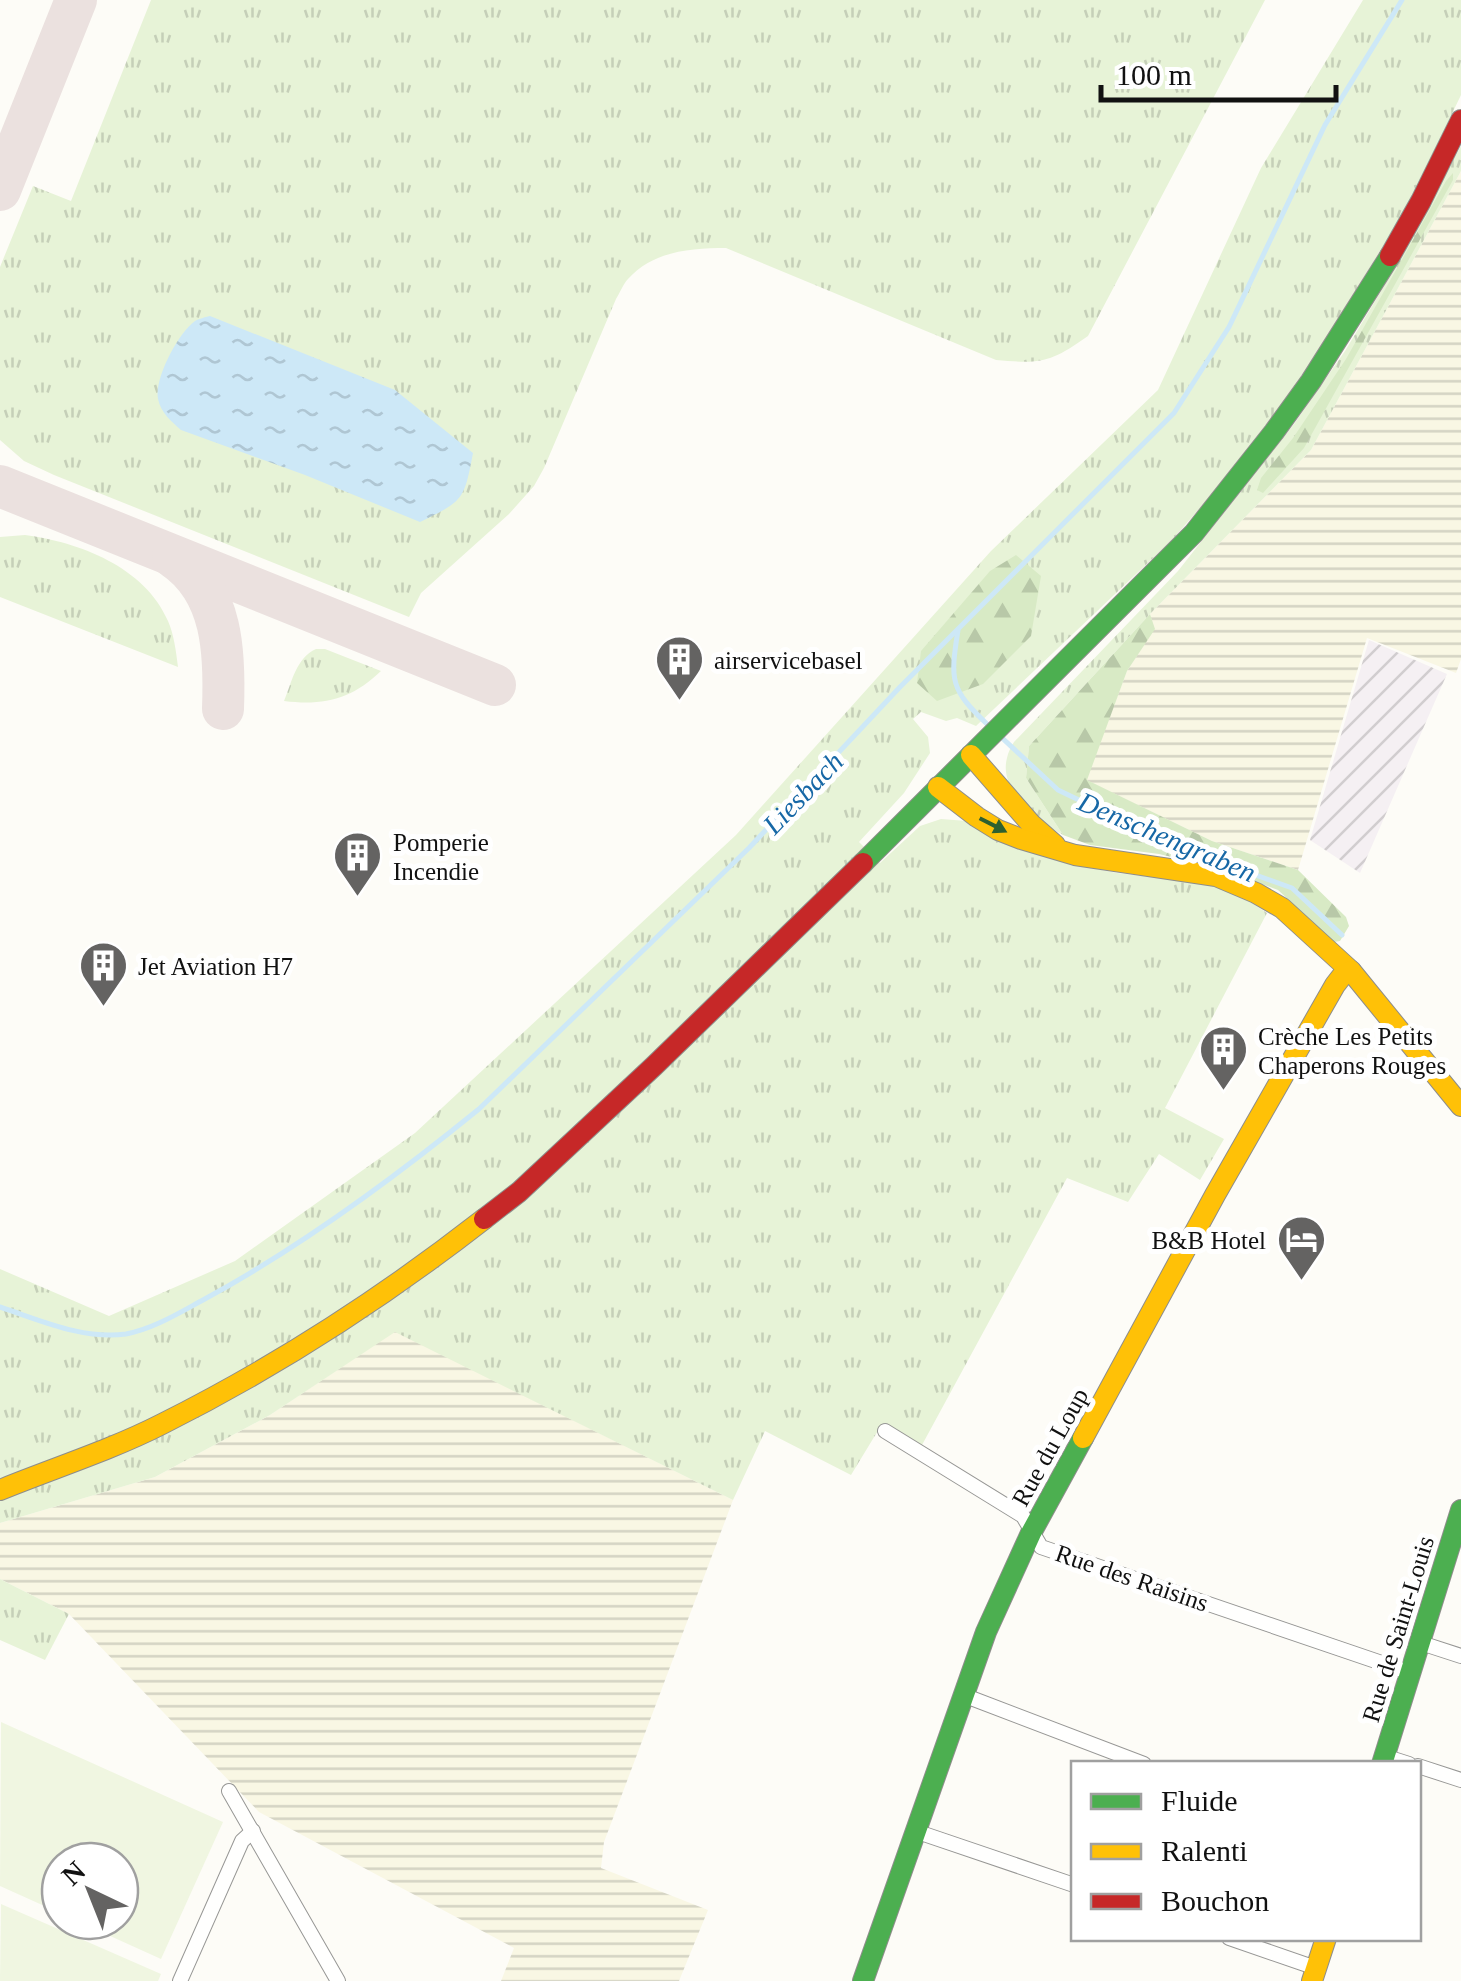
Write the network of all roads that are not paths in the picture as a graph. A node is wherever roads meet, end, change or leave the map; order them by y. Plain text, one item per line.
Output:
1 (1461, 120) edge
2 (977, 749) junction
3 (938, 787) junction
4 (1056, 846) junction
5 (1352, 972) junction
6 (1461, 1106) edge
7 (885, 1430) dead end
8 (0, 1490) edge
9 (1461, 1510) edge
10 (1031, 1532) junction
11 (1455, 1551) edge
12 (1420, 1643) junction
13 (1461, 1656) edge
14 (1411, 1673) junction
15 (963, 1695) junction
16 (1383, 1760) edge
17 (1136, 1761) edge
18 (1421, 1767) edge
19 (1461, 1780) edge
20 (229, 1791) dead end
21 (915, 1831) junction
22 (253, 1832) junction
23 (1071, 1884) edge
24 (1236, 1941) edge
25 (1325, 1941) edge
26 (1314, 1975) edge
27 (180, 1981) edge
28 (338, 1981) edge
29 (863, 1981) edge

1 - 2 main road
2 - 3 main road
2 - 4 main road
3 -> 4 main road
3 - 8 main road
4 - 5 main road
5 - 6 main road
5 - 10 main road, Rue du Loup
7 - 10 street, Rue des Raisins
9 - 11 main road, Rue de Saint-Louis
10 - 14 street, Rue des Raisins
10 - 15 main road, Rue du Loup
11 - 12 main road, Rue de Saint-Louis
12 - 13 street
12 - 14 main road, Rue de Saint-Louis
14 - 16 main road, Rue de Saint-Louis
15 - 17 street
15 - 21 main road, Rue du Loup
18 - 19 street
20 - 22 street
21 - 23 street
21 - 29 main road, Rue du Loup
22 - 27 street
22 - 28 street
24 - 26 street
25 - 26 main road

